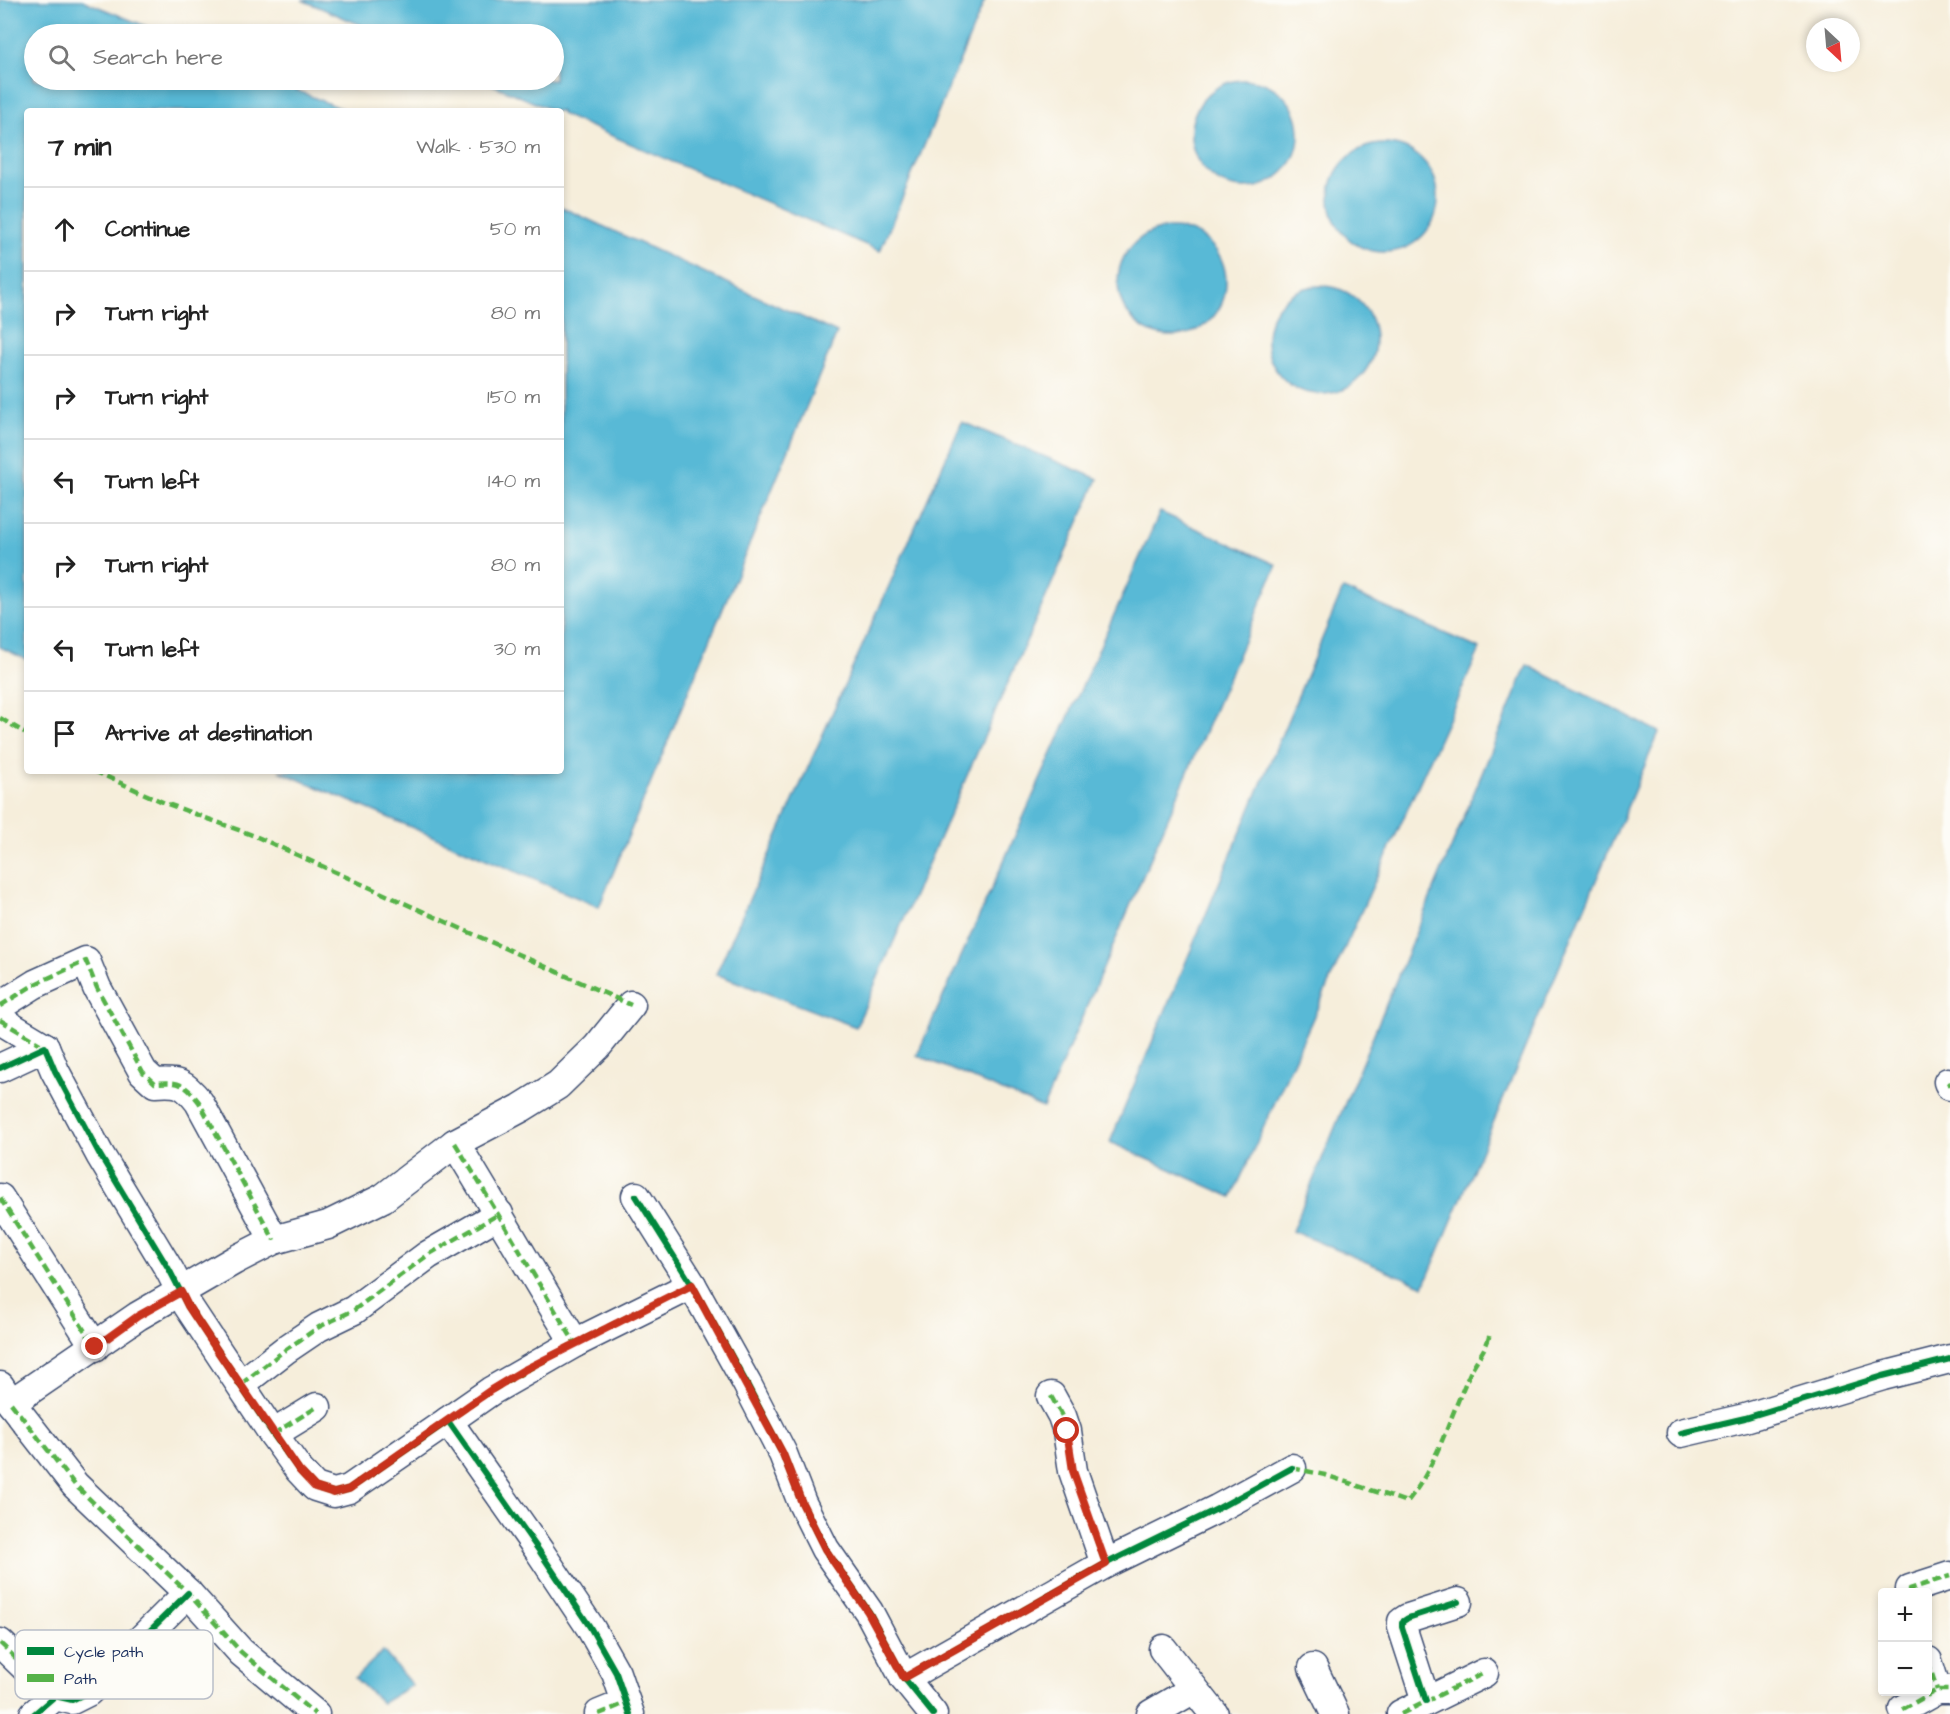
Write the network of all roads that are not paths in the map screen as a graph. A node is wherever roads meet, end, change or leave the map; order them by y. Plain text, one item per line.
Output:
1 (631, 1005) dead end
2 (0, 1006) edge
3 (0, 1020) edge
4 (45, 1047) junction
5 (0, 1068) edge
6 (455, 1143) junction
7 (636, 1196) dead end
8 (0, 1198) edge
9 (499, 1214) junction
10 (274, 1240) junction
11 (692, 1285) junction
12 (181, 1292) junction
13 (575, 1343) junction
14 (95, 1347) junction
15 (1950, 1359) edge
16 (241, 1384) junction
17 (5, 1395) edge
18 (1051, 1396) dead end
19 (317, 1407) dead end
20 (448, 1421) junction
21 (1681, 1433) dead end
22 (273, 1434) junction
23 (1292, 1468) dead end
24 (1106, 1564) junction
25 (1950, 1576) edge
26 (1910, 1588) edge
27 (188, 1593) junction
28 (1458, 1602) dead end
29 (151, 1630) edge
30 (0, 1643) edge
31 (1163, 1649) dead end
32 (15, 1664) edge
33 (1313, 1668) dead end
34 (1932, 1668) edge
35 (1484, 1672) dead end
36 (904, 1678) junction
37 (1194, 1689) junction
38 (1944, 1690) edge
39 (74, 1699) edge
40 (1426, 1701) junction
41 (44, 1705) edge
42 (628, 1708) edge
43 (1903, 1709) dead end
44 (313, 1713) edge
45 (598, 1714) edge
46 (933, 1714) edge
47 (1151, 1714) edge
48 (1214, 1714) edge
49 (1335, 1714) edge
50 (1401, 1714) edge

1 - 6 street
2 - 10 street
3 - 4 street
4 - 5 street
4 - 12 street
6 - 9 street
6 - 10 street
7 - 11 street
8 - 14 street
9 - 13 street
9 - 16 street
10 - 12 street
11 - 13 street
11 - 36 street
12 - 14 street
12 - 16 street
13 - 20 street
14 - 17 street
15 - 21 street
16 - 22 street
17 - 27 street
18 - 24 street
19 - 22 street
20 - 22 street
20 - 42 street
23 - 24 street
24 - 36 street
25 - 26 street
27 - 29 street
27 - 44 street
28 - 40 street
30 - 32 street
31 - 37 street
33 - 49 street
34 - 38 street
35 - 40 street
36 - 46 street
37 - 47 street
37 - 48 street
38 - 43 street
39 - 41 street
40 - 50 street
42 - 45 street

